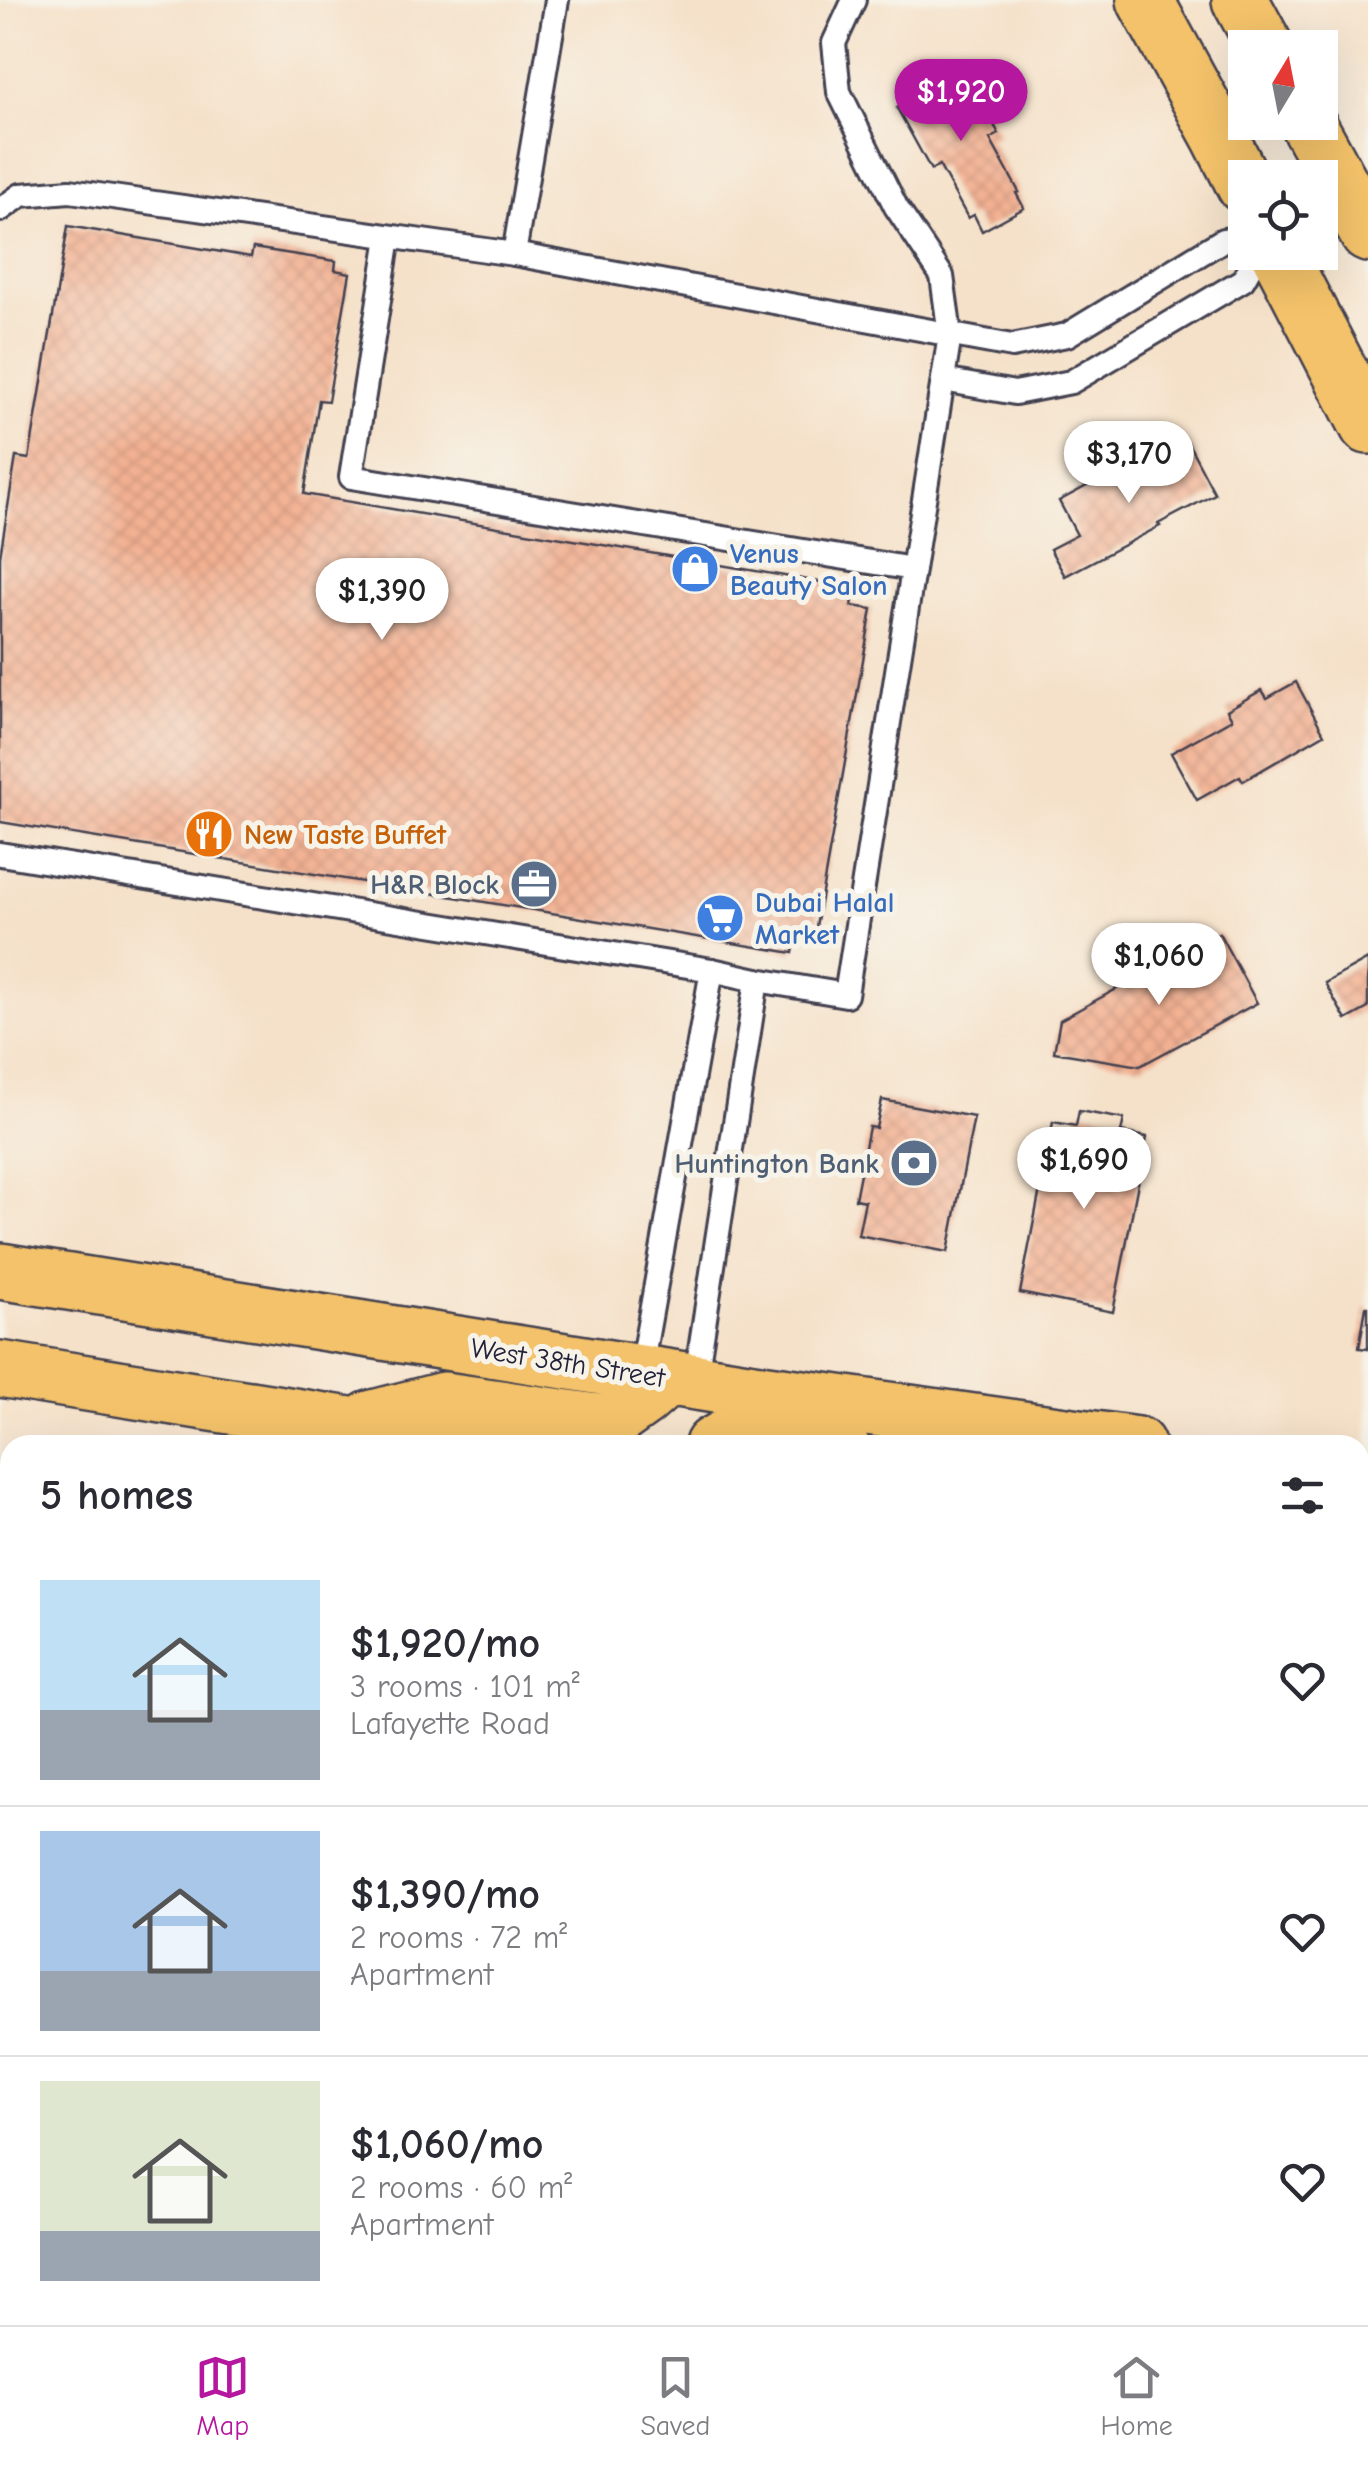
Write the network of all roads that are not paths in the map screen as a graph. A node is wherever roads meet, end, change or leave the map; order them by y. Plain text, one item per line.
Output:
1 (557, 0) edge
2 (854, 0) edge
3 (1144, 0) edge
4 (1240, 0) edge
5 (1256, 30) edge
6 (1317, 140) edge
7 (1232, 160) edge
8 (1350, 203) edge
9 (0, 210) edge
10 (389, 237) junction
11 (1228, 240) edge
12 (514, 254) junction
13 (1249, 270) edge
14 (1287, 270) edge
15 (950, 336) junction
16 (943, 380) junction
17 (1368, 426) edge
18 (913, 569) junction
19 (0, 854) edge
20 (712, 970) junction
21 (758, 980) junction
22 (0, 1270) edge
23 (0, 1369) edge
24 (667, 1378) junction
25 (348, 1424) junction
26 (414, 1435) edge
27 (1052, 1435) edge

1 - 12 lane
2 - 15 lane
3 - 7 main road
4 - 5 main road
6 - 8 main road
9 - 10 lane
10 - 12 lane
10 - 18 lane
11 - 15 lane
12 - 15 lane
13 - 16 lane
14 - 17 main road
15 - 16 lane
16 - 18 lane
18 - 21 lane
19 - 20 lane
20 - 21 lane
20 - 24 lane
21 - 24 lane
22 - 24 main road, West 38th Street
23 - 25 main road
24 - 25 main road
24 - 27 main road, West 38th Street
25 - 26 main road

